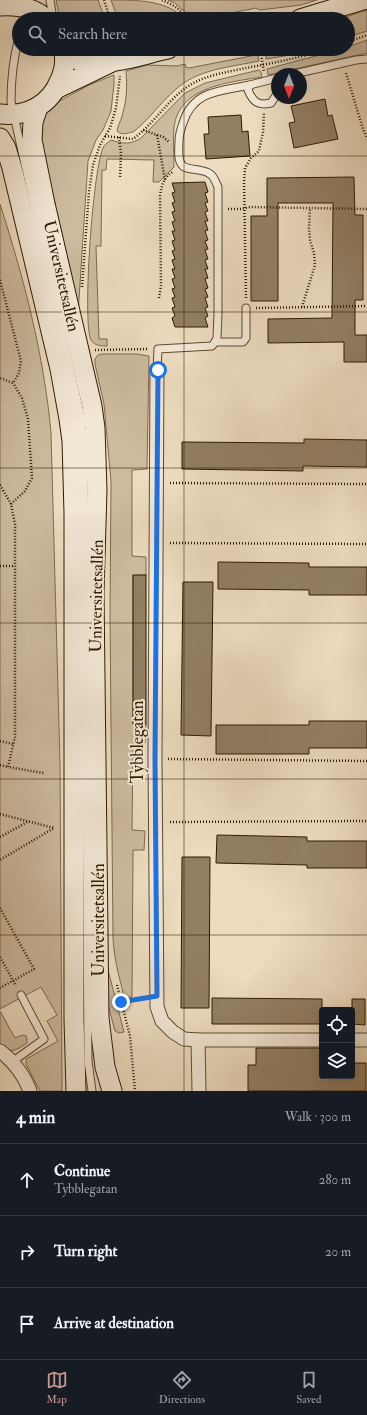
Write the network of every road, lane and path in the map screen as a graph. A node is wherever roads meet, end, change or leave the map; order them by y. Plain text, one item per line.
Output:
1 (5, 0) edge
2 (50, 0) edge
3 (104, 0) edge
4 (162, 0) edge
5 (363, 0) edge
6 (0, 6) edge
7 (28, 7) edge
8 (52, 12) edge
9 (108, 12) edge
10 (182, 12) edge
11 (323, 12) edge
12 (367, 35) edge
13 (355, 39) edge
14 (14, 56) edge
15 (64, 56) edge
16 (71, 56) edge
17 (136, 56) edge
18 (261, 56) edge
19 (367, 59) edge
20 (113, 61) junction
21 (343, 63) junction
22 (262, 65) dead end
23 (307, 71) edge
24 (271, 80) edge
25 (250, 85) junction
26 (56, 89) junction
27 (271, 103) edge
28 (264, 105) junction
29 (38, 107) junction
30 (7, 114) edge
31 (143, 130) dead end
32 (157, 135) junction
33 (119, 137) dead end
34 (0, 138) edge
35 (367, 138) edge
36 (179, 149) junction
37 (184, 167) junction
38 (120, 176) dead end
39 (164, 180) junction
40 (245, 208) junction
41 (310, 208) junction
42 (218, 209) junction
43 (367, 209) edge
44 (0, 280) edge
45 (159, 298) dead end
46 (367, 306) edge
47 (302, 307) junction
48 (246, 308) junction
49 (215, 342) junction
50 (158, 349) junction
51 (88, 350) dead end
52 (158, 370) joint
53 (0, 378) edge
54 (14, 382) junction
55 (156, 483) junction
56 (367, 484) edge
57 (0, 485) edge
58 (11, 504) junction
59 (156, 543) junction
60 (367, 544) edge
61 (0, 566) edge
62 (14, 566) junction
63 (0, 741) edge
64 (13, 744) junction
65 (155, 759) junction
66 (367, 761) edge
67 (0, 765) edge
68 (8, 767) junction
69 (44, 773) dead end
70 (0, 814) edge
71 (29, 821) junction
72 (367, 821) edge
73 (156, 822) junction
74 (0, 837) edge
75 (0, 860) edge
76 (0, 908) edge
77 (0, 957) edge
78 (13, 980) junction
79 (0, 988) edge
80 (21, 995) joint
81 (157, 996) junction
82 (121, 1002) dead end
83 (198, 1040) junction
84 (319, 1040) edge
85 (355, 1040) edge
86 (367, 1040) edge
87 (0, 1051) edge
88 (12, 1062) junction
89 (30, 1091) edge
90 (76, 1091) edge
91 (92, 1091) edge
92 (112, 1091) edge
93 (199, 1091) edge

1 - 6 lane
2 - 8 lane
3 - 9 path
4 - 10 path
5 - 11 main road
6 - 7 main road
12 - 13 path
14 - 30 lane
15 - 26 main road
16 - 20 main road
17 - 20 main road
18 - 22 path
19 - 21 lane
20 - 26 main road
21 - 23 lane
21 - 35 path
24 - 25 lane
25 - 28 lane
25 - 36 lane
26 - 29 main road
27 - 28 lane
28 - 40 path
29 - 30 main road
29 - 92 main road, Universitetsallén
30 - 91 lane
31 - 32 path
32 - 36 path
32 - 39 path
33 - 38 path
34 - 90 main road, Universitetsallén
36 - 37 lane
37 - 39 path
37 - 42 lane
39 - 45 path
40 - 41 path
40 - 42 path
40 - 48 path
41 - 43 path
41 - 47 path
42 - 49 lane
44 - 54 path
46 - 47 path
47 - 48 path
48 - 49 lane
49 - 50 lane
50 - 51 path
50 - 52 lane
52 - 55 street, Tybblegatan
53 - 54 path
54 - 58 path
55 - 56 path
55 - 59 street, Tybblegatan
57 - 58 path
58 - 62 path
59 - 60 path
59 - 65 street, Tybblegatan
61 - 62 path
62 - 64 path
63 - 64 path
64 - 68 path
65 - 66 path
65 - 73 street, Tybblegatan
67 - 68 path
68 - 69 path
70 - 71 path
71 - 74 path
71 - 75 path
72 - 73 path
73 - 81 street, Tybblegatan
76 - 78 path
77 - 78 path
78 - 79 path
78 - 80 path
80 - 88 lane
81 - 82 path
81 - 83 street, Tybblegatan
83 - 84 street, Tybblegatan
83 - 93 street
85 - 86 street
87 - 88 street
88 - 89 street

